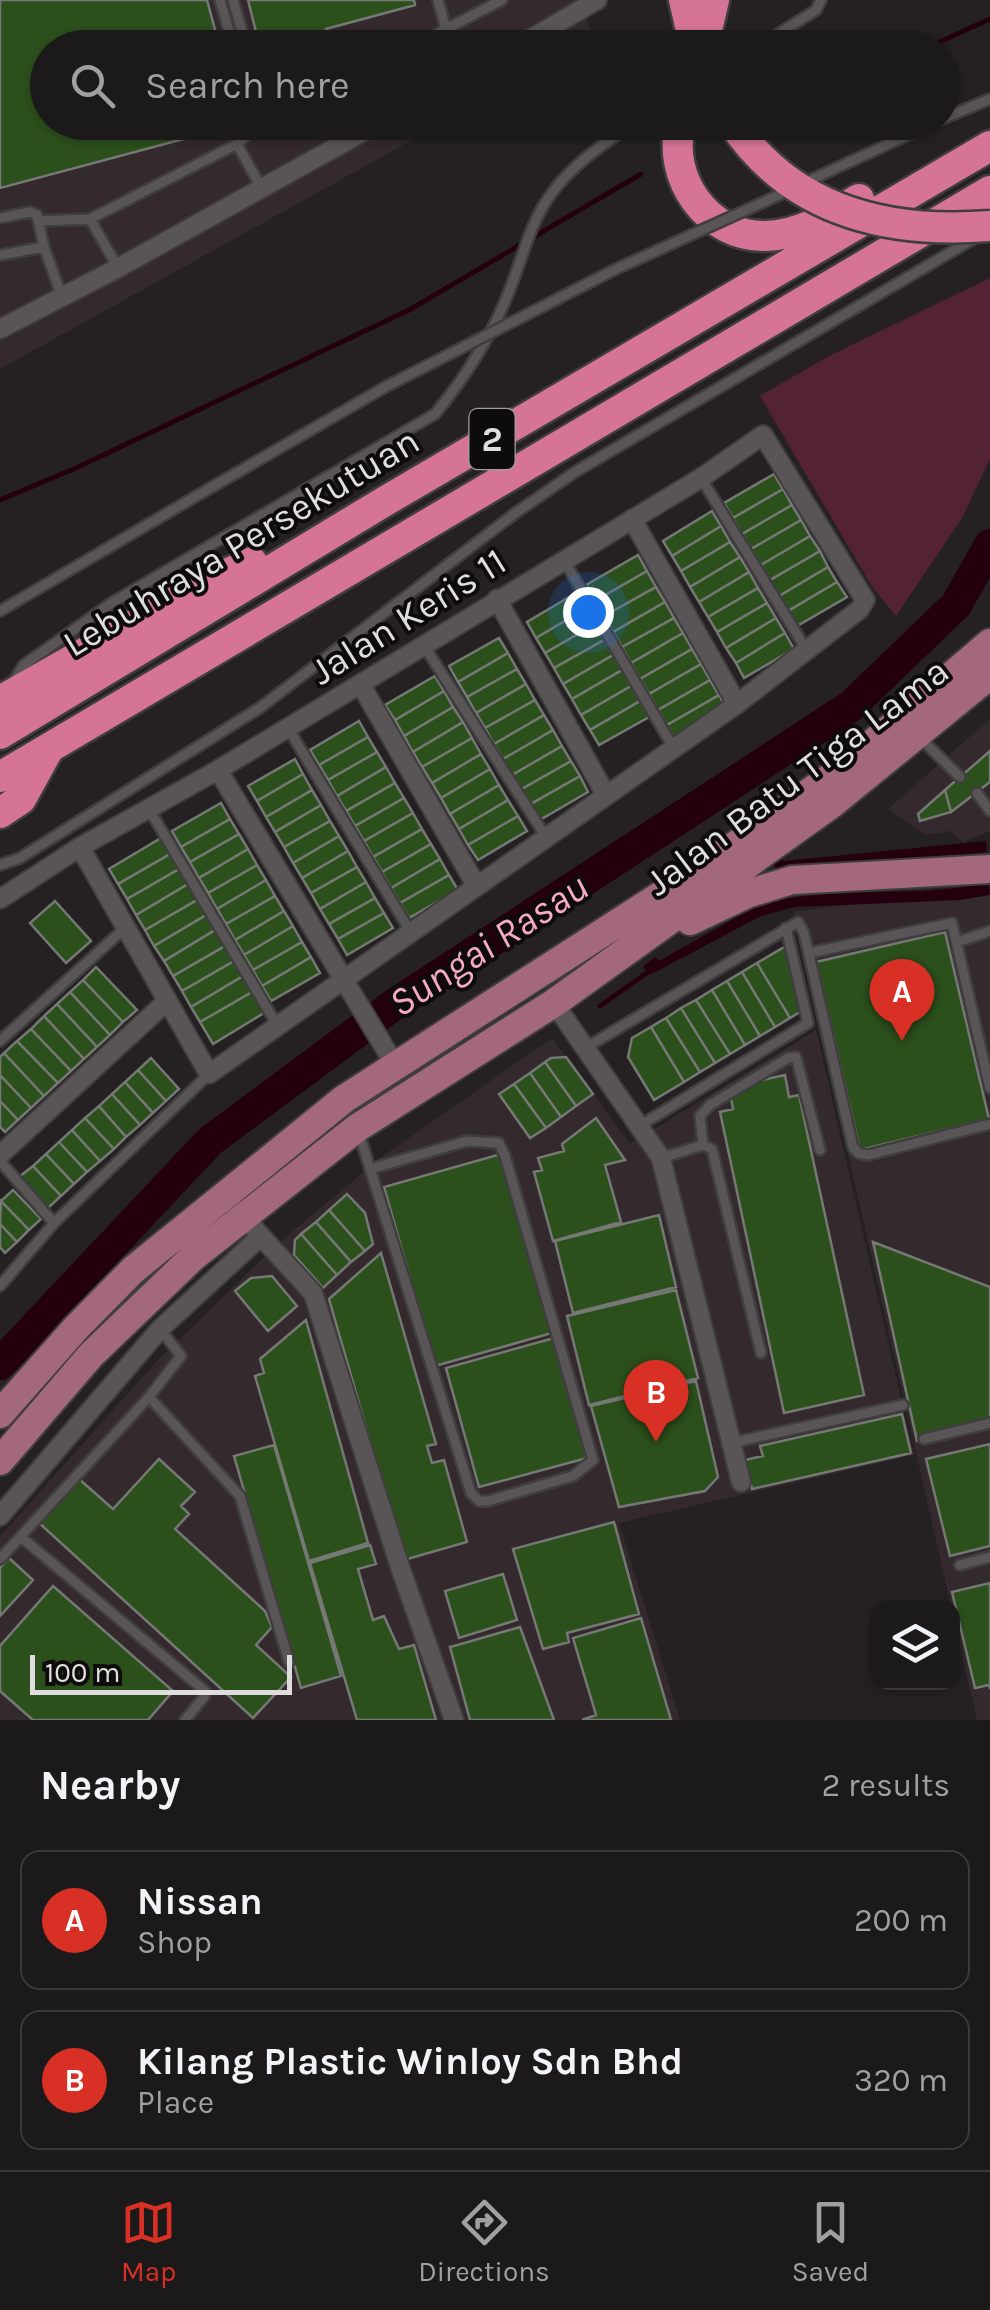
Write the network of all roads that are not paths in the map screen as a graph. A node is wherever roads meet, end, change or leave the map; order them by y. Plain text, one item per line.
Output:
1 (220, 0) edge
2 (233, 0) edge
3 (438, 0) edge
4 (502, 0) edge
5 (692, 0) edge
6 (595, 1) edge
7 (818, 5) edge
8 (446, 29) joint
9 (229, 30) edge
10 (242, 30) edge
11 (546, 30) edge
12 (696, 30) edge
13 (782, 30) edge
14 (990, 98) edge
15 (960, 112) edge
16 (241, 140) edge
17 (349, 140) edge
18 (608, 140) edge
19 (678, 140) edge
20 (747, 140) edge
21 (898, 140) edge
22 (237, 144) junction
23 (988, 147) edge
24 (262, 189) junction
25 (990, 191) edge
26 (0, 218) edge
27 (90, 220) junction
28 (39, 221) junction
29 (990, 227) edge
30 (44, 247) junction
31 (0, 255) edge
32 (118, 268) junction
33 (62, 297) junction
34 (0, 329) edge
35 (701, 478) junction
36 (386, 500) junction
37 (632, 519) junction
38 (563, 560) junction
39 (496, 599) junction
40 (0, 611) edge
41 (424, 644) junction
42 (806, 649) junction
43 (988, 656) edge
44 (361, 684) junction
45 (1, 700) edge
46 (737, 704) junction
47 (990, 708) edge
48 (288, 728) junction
49 (925, 728) junction
50 (0, 734) edge
51 (50, 747) junction
52 (674, 748) junction
53 (218, 770) junction
54 (0, 777) edge
55 (960, 777) dead end
56 (976, 792) dead end
57 (606, 795) junction
58 (149, 808) junction
59 (990, 811) edge
60 (0, 813) edge
61 (546, 837) junction
62 (80, 847) junction
63 (0, 865) edge
64 (990, 869) edge
65 (476, 885) junction
66 (0, 900) edge
67 (126, 927) junction
68 (786, 928) junction
69 (410, 931) junction
70 (990, 931) edge
71 (956, 942) junction
72 (630, 949) junction
73 (809, 953) junction
74 (348, 986) junction
75 (168, 1000) junction
76 (554, 1003) junction
77 (278, 1025) junction
78 (0, 1041) edge
79 (585, 1048) junction
80 (396, 1065) junction
81 (209, 1074) junction
82 (990, 1088) edge
83 (990, 1124) edge
84 (641, 1125) junction
85 (357, 1128) junction
86 (703, 1146) junction
87 (820, 1150) dead end
88 (0, 1158) edge
89 (661, 1158) junction
90 (370, 1169) junction
91 (223, 1195) junction
92 (54, 1222) junction
93 (252, 1227) junction
94 (0, 1286) edge
95 (160, 1328) junction
96 (761, 1353) dead end
97 (149, 1397) junction
98 (903, 1405) dead end
99 (0, 1414) edge
100 (990, 1423) edge
101 (924, 1440) dead end
102 (731, 1443) junction
103 (0, 1462) edge
104 (741, 1482) dead end
105 (0, 1516) edge
106 (21, 1537) junction
107 (990, 1557) edge
108 (0, 1559) edge
109 (960, 1565) dead end
110 (288, 1662) dead end
111 (185, 1720) edge
112 (454, 1720) edge

1 - 9 lane
2 - 10 lane
3 - 8 lane
4 - 8 lane
5 - 12 highway
6 - 11 street
7 - 13 lane
14 - 15 lane
16 - 22 lane
17 - 24 street
18 - 45 lane
19 - 23 highway
20 - 29 highway, bridge
21 - 40 lane, bridge
22 - 24 lane
22 - 27 lane
23 - 36 highway, Lebuhraya Persekutuan / 2
24 - 32 street
25 - 51 highway, Lebuhraya Persekutuan / 2
26 - 28 lane
27 - 28 lane
27 - 32 lane
28 - 30 lane
29 - 63 lane
30 - 31 lane
30 - 33 lane
32 - 33 street
33 - 34 street
35 - 37 street, Jalan Keris 11
35 - 42 lane
35 - 42 street, Jalan Keris 11
36 - 45 highway
36 - 50 highway, Lebuhraya Persekutuan / 2
37 - 38 street, Jalan Keris 11
37 - 46 street
38 - 39 street, Jalan Keris 11
38 - 52 lane
39 - 41 street, Jalan Keris 11
39 - 57 street
41 - 44 street, Jalan Keris 11
41 - 61 lane
42 - 46 street
43 - 49 main road, Jalan Batu Tiga Lama
43 - 80 main road, Jalan Batu Tiga Lama
44 - 48 street, Jalan Keris 11
44 - 65 street
46 - 52 street
47 - 49 main road
48 - 53 street, Jalan Keris 11
48 - 69 lane
49 - 55 lane
49 - 72 main road, Jalan Batu Tiga Lama
51 - 54 highway, Lebuhraya Persekutuan / 2
51 - 60 highway
52 - 57 street
53 - 58 street, Jalan Keris 11
53 - 74 street
56 - 59 lane
57 - 61 street
58 - 62 street, Jalan Keris 11
58 - 77 lane
61 - 65 street
62 - 66 street, Jalan Keris 11
62 - 67 street
64 - 72 main road
65 - 69 street
67 - 75 street
67 - 78 lane
68 - 73 lane
68 - 79 lane
68 - 84 lane
69 - 74 street
70 - 71 lane
71 - 73 lane
71 - 82 lane
72 - 76 main road, Jalan Batu Tiga Lama
73 - 83 lane
74 - 77 street
74 - 80 street
75 - 81 street
75 - 88 street
76 - 79 street
76 - 85 main road, Jalan Batu Tiga Lama
77 - 81 street
79 - 84 street
80 - 91 main road, Jalan Batu Tiga Lama
81 - 92 lane
84 - 89 street
85 - 90 lane
85 - 93 main road, Jalan Batu Tiga Lama
86 - 87 lane
86 - 89 lane
86 - 96 lane
88 - 92 lane
89 - 102 street
90 - 90 lane
91 - 93 street
91 - 99 main road, Jalan Batu Tiga Lama
92 - 94 lane
93 - 95 street
93 - 103 main road, Jalan Batu Tiga Lama
93 - 112 street
95 - 97 lane
95 - 105 street
97 - 106 lane
97 - 110 lane
98 - 102 lane
100 - 101 lane
102 - 104 street
106 - 108 lane
106 - 111 lane
107 - 109 lane

